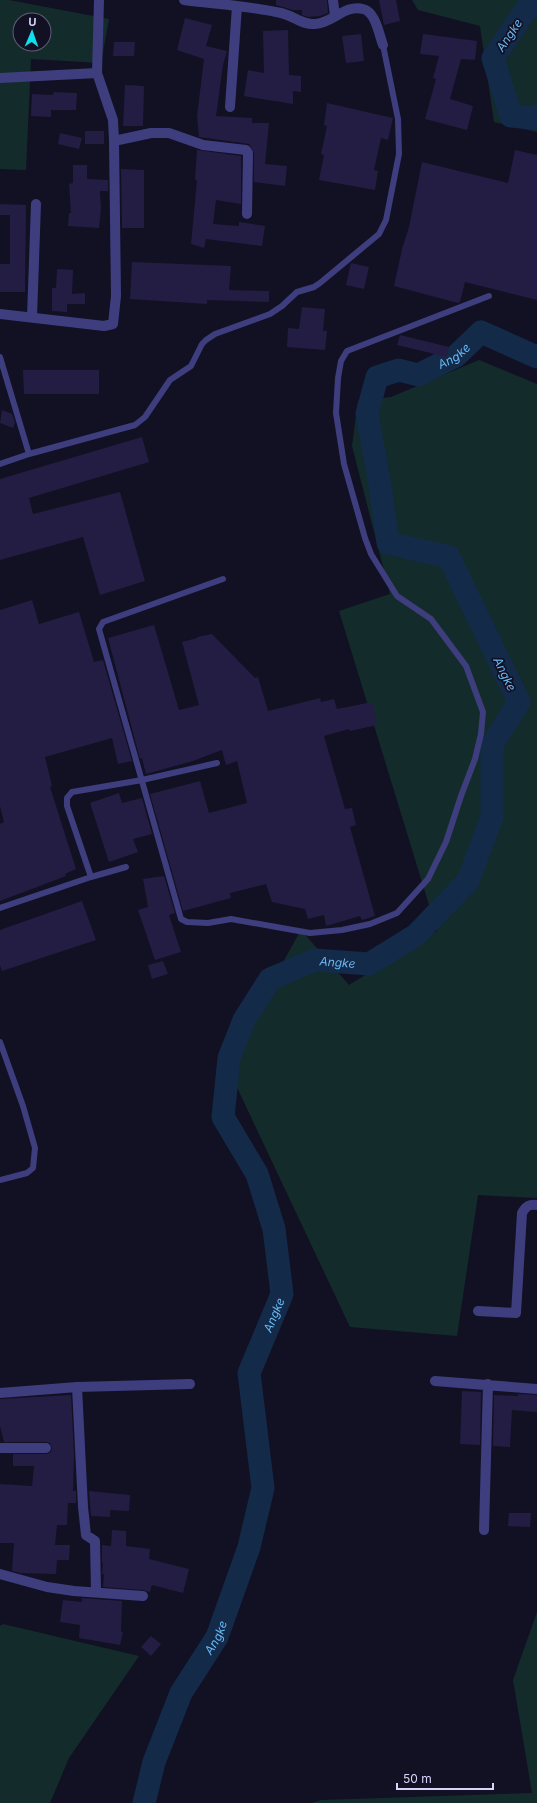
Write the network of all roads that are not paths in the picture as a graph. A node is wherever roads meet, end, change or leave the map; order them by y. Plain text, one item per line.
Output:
1 (99, 0) edge
2 (184, 0) edge
3 (333, 0) edge
4 (237, 6) junction
5 (335, 16) junction
6 (383, 45) joint
7 (97, 72) junction
8 (0, 78) edge
9 (230, 107) dead end
10 (114, 141) junction
11 (36, 204) dead end
12 (247, 214) dead end
13 (489, 296) dead end
14 (0, 314) edge
15 (32, 317) junction
16 (0, 357) edge
17 (29, 454) junction
18 (0, 464) edge
19 (223, 579) dead end
20 (217, 763) dead end
21 (142, 780) junction
22 (126, 866) dead end
23 (91, 877) junction
24 (0, 908) edge
25 (0, 1042) edge
26 (0, 1180) edge
27 (537, 1205) edge
28 (478, 1311) dead end
29 (435, 1381) dead end
30 (190, 1384) dead end
31 (488, 1384) junction
32 (77, 1387) junction
33 (537, 1389) edge
34 (0, 1392) edge
35 (0, 1448) edge
36 (46, 1448) dead end
37 (484, 1530) dead end
38 (0, 1574) edge
39 (96, 1592) junction
40 (143, 1596) dead end

1 - 7 street
2 - 4 street
3 - 5 street
4 - 5 street
4 - 9 street
5 - 6 street
6 - 17 lane
7 - 8 street
7 - 10 street
10 - 12 street
10 - 15 street
11 - 15 street
13 - 21 lane
14 - 15 street
16 - 17 lane
17 - 18 lane
19 - 21 lane
20 - 21 lane
21 - 23 lane
22 - 23 lane
23 - 24 lane
25 - 26 lane
27 - 28 street
29 - 31 street
30 - 32 street
31 - 33 street
31 - 37 street
32 - 34 street
32 - 39 street
35 - 36 street
38 - 39 street
39 - 40 street

